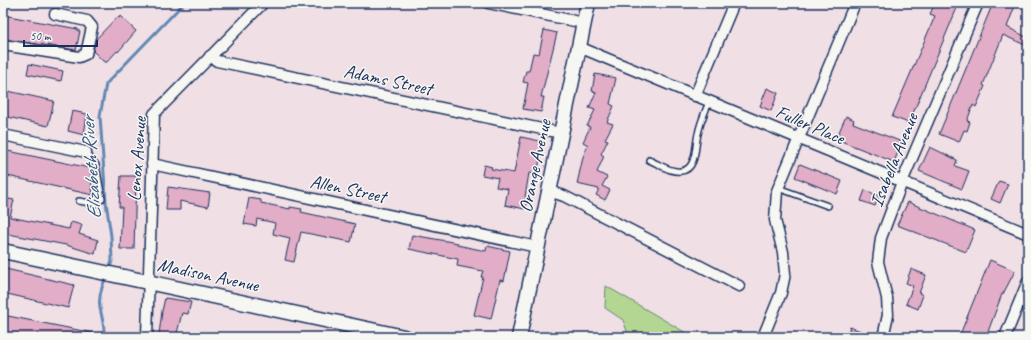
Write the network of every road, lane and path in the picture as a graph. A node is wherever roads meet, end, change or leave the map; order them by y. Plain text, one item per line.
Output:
1 (263, 3) edge
2 (488, 3) edge
3 (588, 3) edge
4 (734, 3) edge
5 (855, 3) edge
6 (978, 3) edge
7 (55, 14) dead end
8 (584, 23) junction
9 (3, 45) edge
10 (579, 47) junction
11 (210, 56) junction
12 (695, 96) junction
13 (709, 102) junction
14 (561, 133) junction
15 (3, 135) edge
16 (798, 139) junction
17 (86, 152) joint
18 (649, 160) dead end
19 (152, 164) junction
20 (902, 182) junction
21 (778, 188) junction
22 (549, 191) junction
23 (79, 201) dead end
24 (828, 206) dead end
25 (1028, 234) edge
26 (537, 247) junction
27 (3, 252) edge
28 (1028, 281) edge
29 (148, 282) junction
30 (739, 286) dead end
31 (147, 337) edge
32 (404, 337) edge
33 (519, 337) edge
34 (763, 337) edge
35 (883, 337) edge
36 (1005, 337) edge

1 - 11 street, Lenox Avenue
2 - 8 street
3 - 8 street, Orange Avenue
4 - 12 street
5 - 16 street
6 - 20 street, Isabella Avenue
7 - 9 street
8 - 10 street, Orange Avenue
10 - 12 street, Fuller Place
10 - 14 street, Orange Avenue
11 - 14 street, Adams Street
11 - 19 street, Lenox Avenue
12 - 13 street, Fuller Place
13 - 16 street, Fuller Place
13 - 18 lane
14 - 22 street, Orange Avenue
15 - 17 street
16 - 20 street, Fuller Place
16 - 21 street
17 - 23 lane
19 - 26 street, Allen Street
19 - 29 street, Lenox Avenue
20 - 25 street, Fuller Place
20 - 35 street, Isabella Avenue
21 - 24 lane
21 - 34 street
22 - 26 street, Orange Avenue
22 - 30 street
26 - 33 street, Orange Avenue
27 - 29 street, Madison Avenue
28 - 36 street
29 - 31 street, Lenox Avenue
29 - 32 street, Madison Avenue

